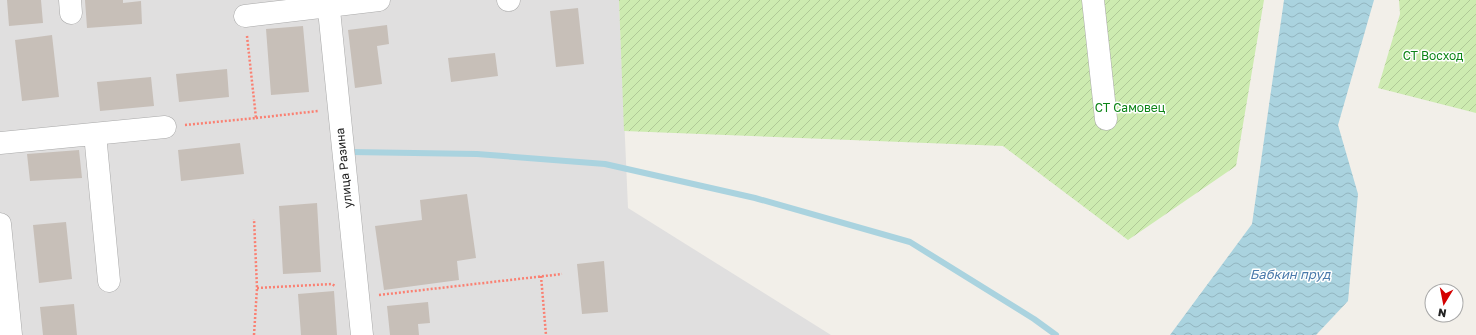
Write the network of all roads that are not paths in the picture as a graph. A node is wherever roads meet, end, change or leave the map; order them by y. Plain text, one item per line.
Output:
1 (379, 0) edge
2 (1093, 0) edge
3 (328, 3) edge
4 (245, 16) road end
5 (1106, 119) dead end
6 (165, 127) road end
7 (95, 134) junction
8 (0, 143) edge
9 (0, 224) edge
10 (109, 281) dead end
11 (11, 335) edge
12 (362, 335) edge

1 - 3 street
2 - 5 street
3 - 4 street
3 - 12 street, улица Разина
6 - 7 street
7 - 8 street
7 - 10 street
9 - 11 street

